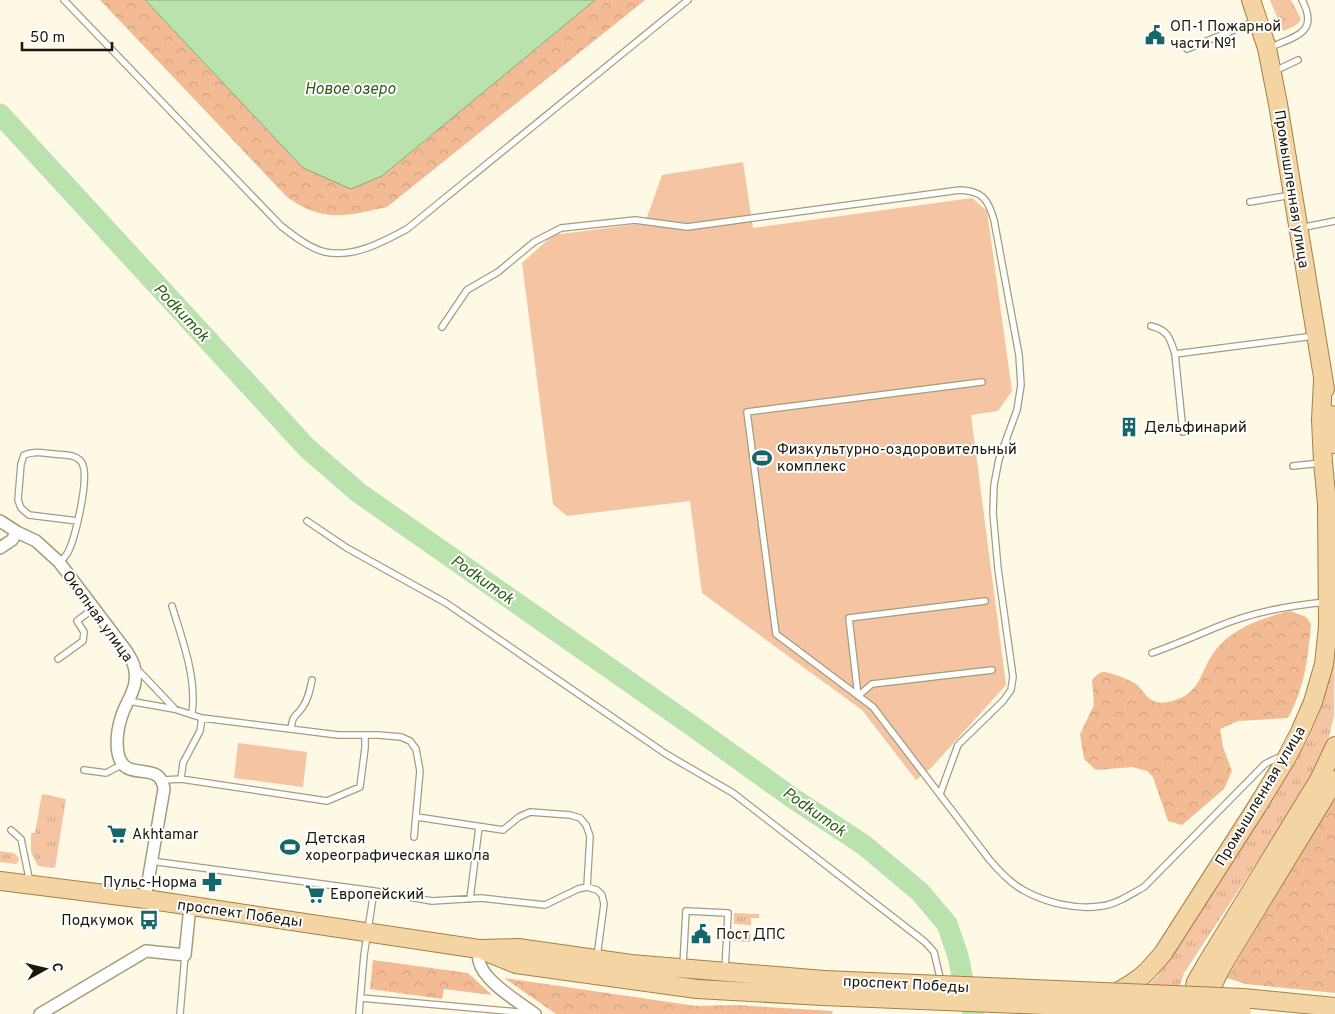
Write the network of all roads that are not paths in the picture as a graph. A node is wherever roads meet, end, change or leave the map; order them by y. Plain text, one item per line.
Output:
1 (64, 0) edge
2 (688, 0) edge
3 (1251, 0) edge
4 (1302, 0) edge
5 (1258, 20) junction
6 (1267, 48) junction
7 (1187, 49) dead end
8 (1298, 60) dead end
9 (1271, 70) junction
10 (1293, 195) junction
11 (1250, 202) dead end
12 (1335, 221) edge
13 (1298, 229) junction
14 (1151, 326) dead end
15 (442, 327) dead end
16 (1316, 335) junction
17 (1175, 354) junction
18 (1323, 380) junction
19 (982, 382) dead end
20 (1183, 432) dead end
21 (1335, 444) edge
22 (1323, 462) junction
23 (1293, 466) dead end
24 (1327, 504) junction
25 (0, 521) edge
26 (78, 521) junction
27 (307, 521) dead end
28 (17, 532) junction
29 (0, 548) edge
30 (1335, 556) edge
31 (59, 562) junction
32 (985, 601) dead end
33 (1328, 602) junction
34 (172, 606) dead end
35 (94, 608) junction
36 (1152, 653) dead end
37 (58, 659) dead end
38 (134, 666) junction
39 (992, 670) dead end
40 (312, 680) dead end
41 (858, 696) junction
42 (129, 701) junction
43 (174, 709) junction
44 (192, 713) junction
45 (202, 718) junction
46 (291, 729) junction
47 (365, 735) junction
48 (1335, 746) edge
49 (1286, 759) junction
50 (123, 764) junction
51 (84, 770) dead end
52 (181, 779) junction
53 (163, 780) junction
54 (1335, 780) edge
55 (940, 794) junction
56 (417, 817) junction
57 (479, 826) junction
58 (11, 830) dead end
59 (414, 837) dead end
60 (151, 861) junction
61 (0, 881) edge
62 (30, 885) junction
63 (587, 887) junction
64 (374, 891) junction
65 (145, 899) junction
66 (470, 899) junction
67 (190, 906) junction
68 (368, 932) junction
69 (479, 949) junction
70 (185, 955) junction
71 (596, 959) junction
72 (682, 969) junction
73 (724, 972) junction
74 (824, 988) junction
75 (941, 988) dead end
76 (1117, 992) junction
77 (941, 996) dead end
78 (361, 998) junction
79 (939, 1005) dead end
80 (1335, 1007) edge
81 (1245, 1009) edge
82 (40, 1014) edge
83 (180, 1014) edge
84 (359, 1014) edge
85 (535, 1014) edge
86 (1189, 1014) edge
87 (1206, 1014) edge

1 - 2 lane
3 - 5 main road, Промышленная улица
4 - 6 lane
5 - 6 main road, Промышленная улица
5 - 7 lane
6 - 9 main road, Промышленная улица
8 - 9 lane
9 - 10 main road, Промышленная улица
10 - 11 lane
10 - 13 main road, Промышленная улица
12 - 13 lane
13 - 16 main road, Промышленная улица
14 - 17 lane
15 - 55 lane
16 - 17 lane
16 - 18 main road, Промышленная улица
17 - 20 lane
18 - 21 main road, Промышленная улица
18 - 22 main road, Промышленная улица
19 - 41 lane
22 - 23 lane
22 - 24 main road, Промышленная улица
24 - 30 main road
24 - 33 main road, Промышленная улица
25 - 28 street, Окопная улица
26 - 26 lane
26 - 31 lane
27 - 75 lane
28 - 29 street
28 - 31 street, Окопная улица
31 - 35 street, Окопная улица
32 - 41 lane
33 - 36 lane
33 - 49 main road, Промышленная улица
34 - 44 lane
35 - 37 lane
35 - 38 street, Окопная улица
38 - 42 street, Окопная улица
38 - 43 lane
39 - 41 lane
40 - 46 lane
41 - 55 lane
42 - 43 lane
42 - 50 street, Окопная улица
43 - 44 lane
44 - 45 lane
45 - 46 lane
45 - 52 lane
46 - 47 lane
47 - 52 lane
47 - 56 lane
48 - 86 main road
49 - 55 lane
49 - 76 main road, Промышленная улица
50 - 51 lane
50 - 53 street
52 - 53 lane
53 - 60 street
54 - 87 main road
56 - 57 lane
56 - 59 lane
57 - 63 lane
57 - 66 lane
58 - 62 lane
60 - 64 lane
60 - 65 street
61 - 62 main road, проспект Победы
62 - 65 main road, проспект Победы
63 - 66 lane
63 - 71 lane
64 - 66 lane
64 - 68 lane
65 - 67 main road, проспект Победы
67 - 68 main road, проспект Победы
67 - 70 street
68 - 69 main road, проспект Победы
68 - 78 lane
69 - 71 main road, проспект Победы
69 - 74 main road, проспект Победы
69 - 85 street
70 - 82 street
70 - 83 lane
71 - 72 main road, проспект Победы
72 - 73 main road, проспект Победы
72 - 73 lane
73 - 74 main road, проспект Победы
74 - 76 main road, проспект Победы, bridge
74 - 81 main road, проспект Победы, bridge
76 - 81 main road, проспект Победы, bridge
77 - 79 lane
78 - 84 lane
78 - 85 lane
80 - 81 main road, проспект Победы

